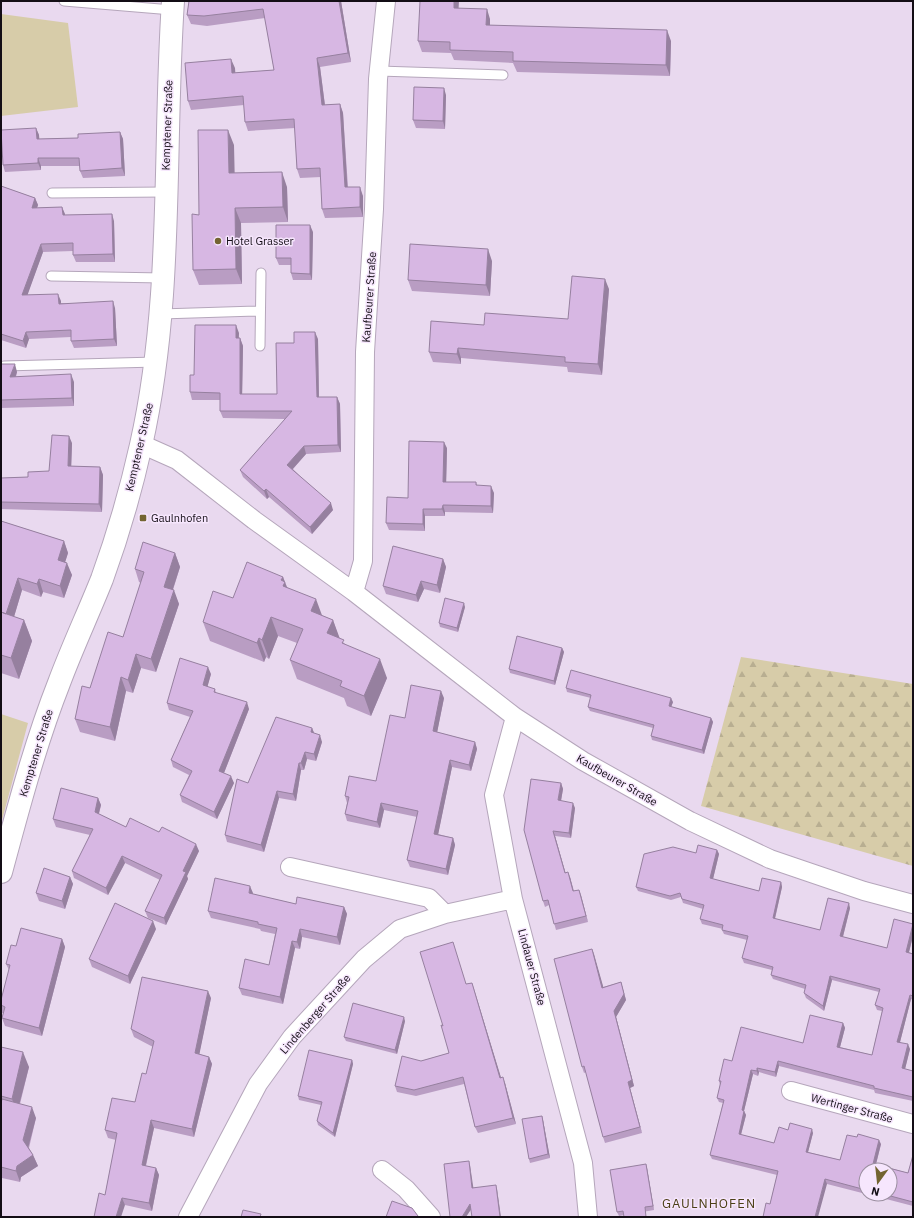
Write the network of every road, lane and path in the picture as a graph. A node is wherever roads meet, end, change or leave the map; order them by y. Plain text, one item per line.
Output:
1 (64, 1) edge
2 (386, 1) edge
3 (173, 5) edge
4 (379, 71) junction
5 (503, 75) dead end
6 (165, 192) junction
7 (52, 193) dead end
8 (261, 273) dead end
9 (51, 276) dead end
10 (163, 278) junction
11 (259, 311) junction
12 (161, 314) junction
13 (260, 346) dead end
14 (156, 362) junction
15 (4, 366) edge
16 (141, 444) junction
17 (354, 592) junction
18 (515, 717) junction
19 (290, 867) dead end
20 (1, 872) edge
21 (513, 899) junction
22 (913, 904) edge
23 (446, 914) junction
24 (792, 1091) dead end
25 (913, 1124) edge
26 (382, 1170) dead end
27 (188, 1217) edge
28 (431, 1217) edge
29 (588, 1217) edge

1 - 3 lane
2 - 4 street, Kaufbeurer Straße
3 - 6 street, Kemptener Straße
4 - 5 lane
4 - 17 street, Kaufbeurer Straße
6 - 7 lane
6 - 10 street, Kemptener Straße
8 - 11 lane
9 - 10 lane
10 - 12 street, Kemptener Straße
11 - 12 lane
11 - 13 lane
12 - 14 street, Kemptener Straße
14 - 15 lane
14 - 16 street, Kemptener Straße
16 - 17 street, Kaufbeurer Straße
16 - 20 street, Kemptener Straße
17 - 18 street, Kaufbeurer Straße
18 - 21 street, Lindauer Straße
18 - 22 street, Kaufbeurer Straße
19 - 23 street
21 - 23 street, Lindenberger Straße
21 - 29 street, Lindauer Straße
23 - 27 street, Lindenberger Straße
24 - 25 street, Wertinger Straße
26 - 28 street

